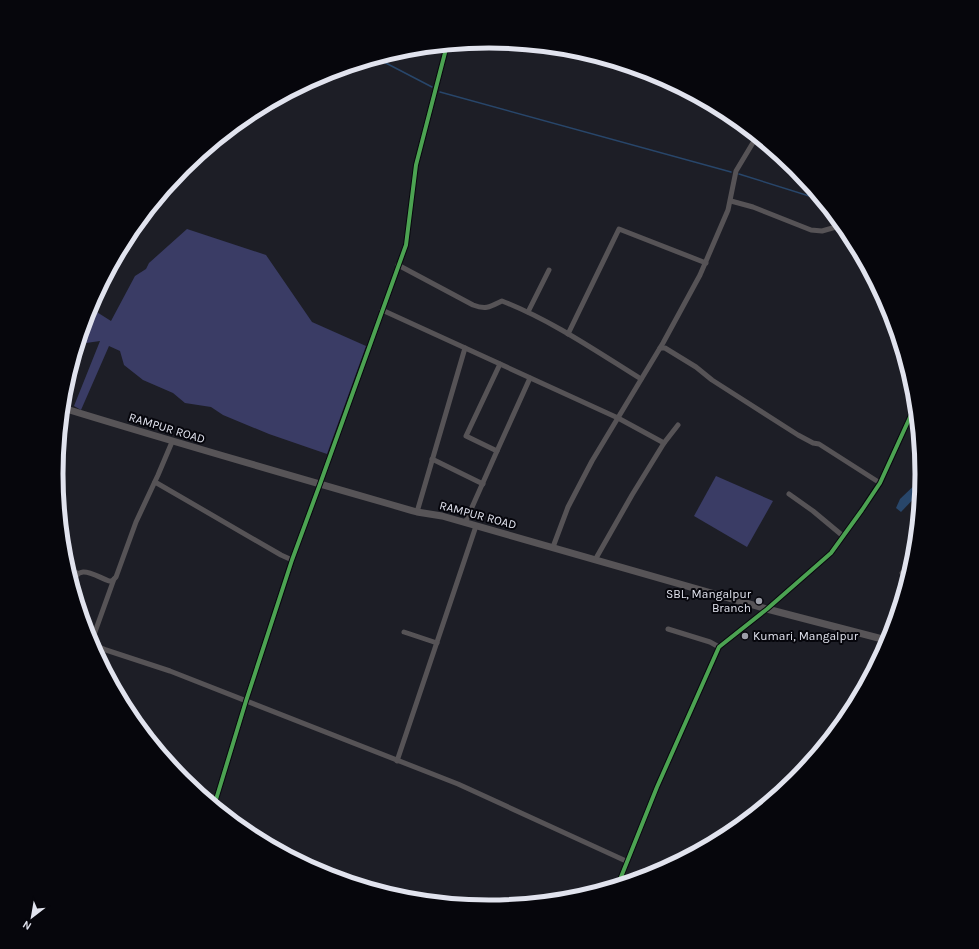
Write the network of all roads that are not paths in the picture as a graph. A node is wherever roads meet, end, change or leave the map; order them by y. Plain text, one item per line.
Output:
1 (446, 51) edge
2 (754, 140) edge
3 (731, 201) junction
4 (836, 227) edge
5 (706, 263) junction
6 (398, 265) junction
7 (549, 270) dead end
8 (382, 310) junction
9 (528, 312) junction
10 (568, 334) junction
11 (465, 348) junction
12 (660, 348) junction
13 (500, 364) junction
14 (530, 378) junction
15 (641, 379) junction
16 (68, 410) edge
17 (911, 414) edge
18 (618, 418) junction
19 (678, 425) dead end
20 (172, 442) junction
21 (664, 443) junction
22 (497, 451) junction
23 (432, 459) junction
24 (155, 482) junction
25 (880, 483) junction
26 (320, 484) junction
27 (483, 484) junction
28 (789, 494) dead end
29 (417, 512) junction
30 (465, 523) junction
31 (476, 526) junction
32 (843, 536) junction
33 (553, 548) junction
34 (292, 560) junction
35 (595, 560) junction
36 (905, 571) edge
37 (77, 573) edge
38 (902, 573) dead end
39 (114, 579) junction
40 (767, 609) junction
41 (668, 629) dead end
42 (404, 632) dead end
43 (94, 635) edge
44 (883, 639) edge
45 (437, 643) junction
46 (99, 647) edge
47 (719, 647) junction
48 (246, 701) junction
49 (397, 761) junction
50 (209, 796) edge
51 (216, 798) junction
52 (215, 801) edge
53 (626, 861) junction
54 (619, 880) edge

1 - 6 street
2 - 3 street
3 - 4 street
3 - 5 street
5 - 10 street
5 - 12 street
6 - 8 street
6 - 9 street
7 - 9 street
8 - 11 street
8 - 26 street
9 - 10 street
10 - 15 street
11 - 13 street
11 - 23 street
12 - 15 street
12 - 25 street
13 - 14 street
13 - 22 street
14 - 18 street
14 - 22 street
15 - 18 street
16 - 20 main road, RAMPUR ROAD
17 - 25 street
18 - 21 street
18 - 33 street
19 - 21 street
20 - 24 street
20 - 26 main road, RAMPUR ROAD
21 - 35 street
22 - 27 street
23 - 27 street
23 - 29 street
24 - 34 street
24 - 39 street
25 - 32 street
26 - 29 main road, RAMPUR ROAD
26 - 34 street
27 - 30 street
28 - 32 street
29 - 30 main road, RAMPUR ROAD
30 - 31 main road, RAMPUR ROAD
31 - 33 main road, RAMPUR ROAD
31 - 45 street
32 - 40 street
33 - 35 main road, RAMPUR ROAD
34 - 48 street
35 - 40 main road, RAMPUR ROAD
36 - 38 street
37 - 39 street
39 - 43 street
40 - 44 main road, RAMPUR ROAD
40 - 47 street
41 - 47 street
42 - 45 street
45 - 49 street
46 - 48 street
47 - 53 street
48 - 49 street
48 - 51 street
49 - 53 street
50 - 51 street
51 - 52 street
53 - 54 street

